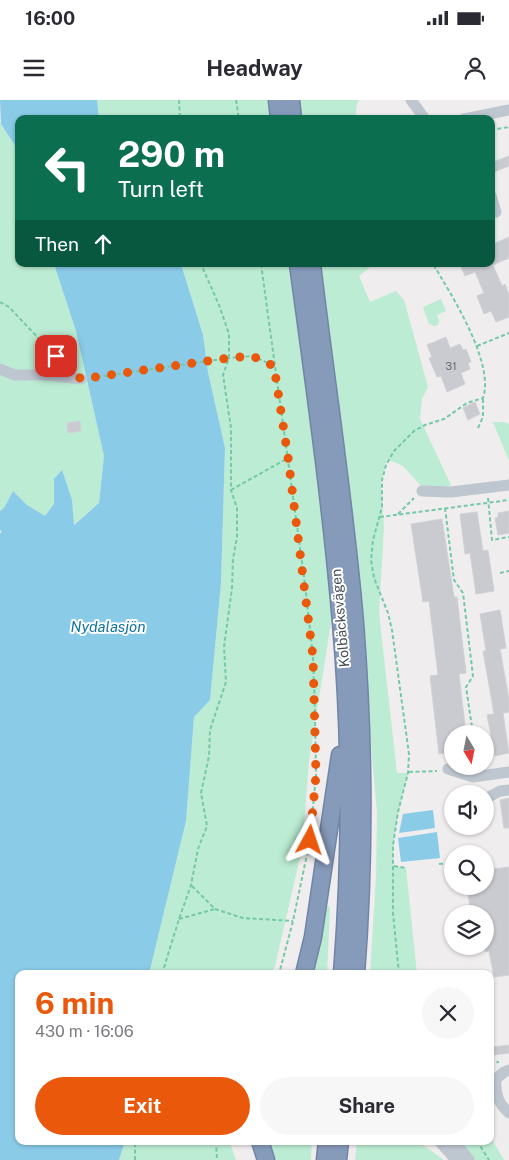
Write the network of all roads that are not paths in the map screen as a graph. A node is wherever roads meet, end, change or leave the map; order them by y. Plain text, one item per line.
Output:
1 (277, 100) edge
2 (291, 100) edge
3 (411, 100) edge
4 (509, 110) edge
5 (279, 115) edge
6 (293, 115) edge
7 (422, 115) edge
8 (484, 115) edge
9 (495, 209) edge
10 (496, 212) dead end
11 (298, 267) edge
12 (312, 267) edge
13 (0, 369) edge
14 (81, 379) road end
15 (509, 485) edge
16 (422, 491) road end
17 (346, 723) junction
18 (509, 772) edge
19 (494, 774) edge
20 (467, 775) edge
21 (487, 775) edge
22 (509, 790) edge
23 (494, 794) edge
24 (305, 970) edge
25 (342, 970) edge
26 (356, 970) edge
27 (509, 1070) edge
28 (509, 1113) edge
29 (261, 1145) edge
30 (327, 1145) edge
31 (340, 1145) edge
32 (443, 1145) edge
33 (457, 1145) edge
34 (266, 1160) edge
35 (325, 1160) edge
36 (338, 1160) edge
37 (456, 1160) edge
38 (469, 1160) edge

1 - 5 highway
2 - 6 highway
3 - 7 street
4 - 8 street
9 - 10 street
11 - 17 highway, Kolbäcksvägen
12 - 26 highway, Kolbäcksvägen
13 - 14 street
15 - 16 street
17 - 24 highway
17 - 25 highway, Kolbäcksvägen
18 - 19 street
20 - 21 street
22 - 23 street
27 - 28 street
29 - 34 highway
30 - 35 highway
31 - 36 highway
32 - 37 street
33 - 38 street

